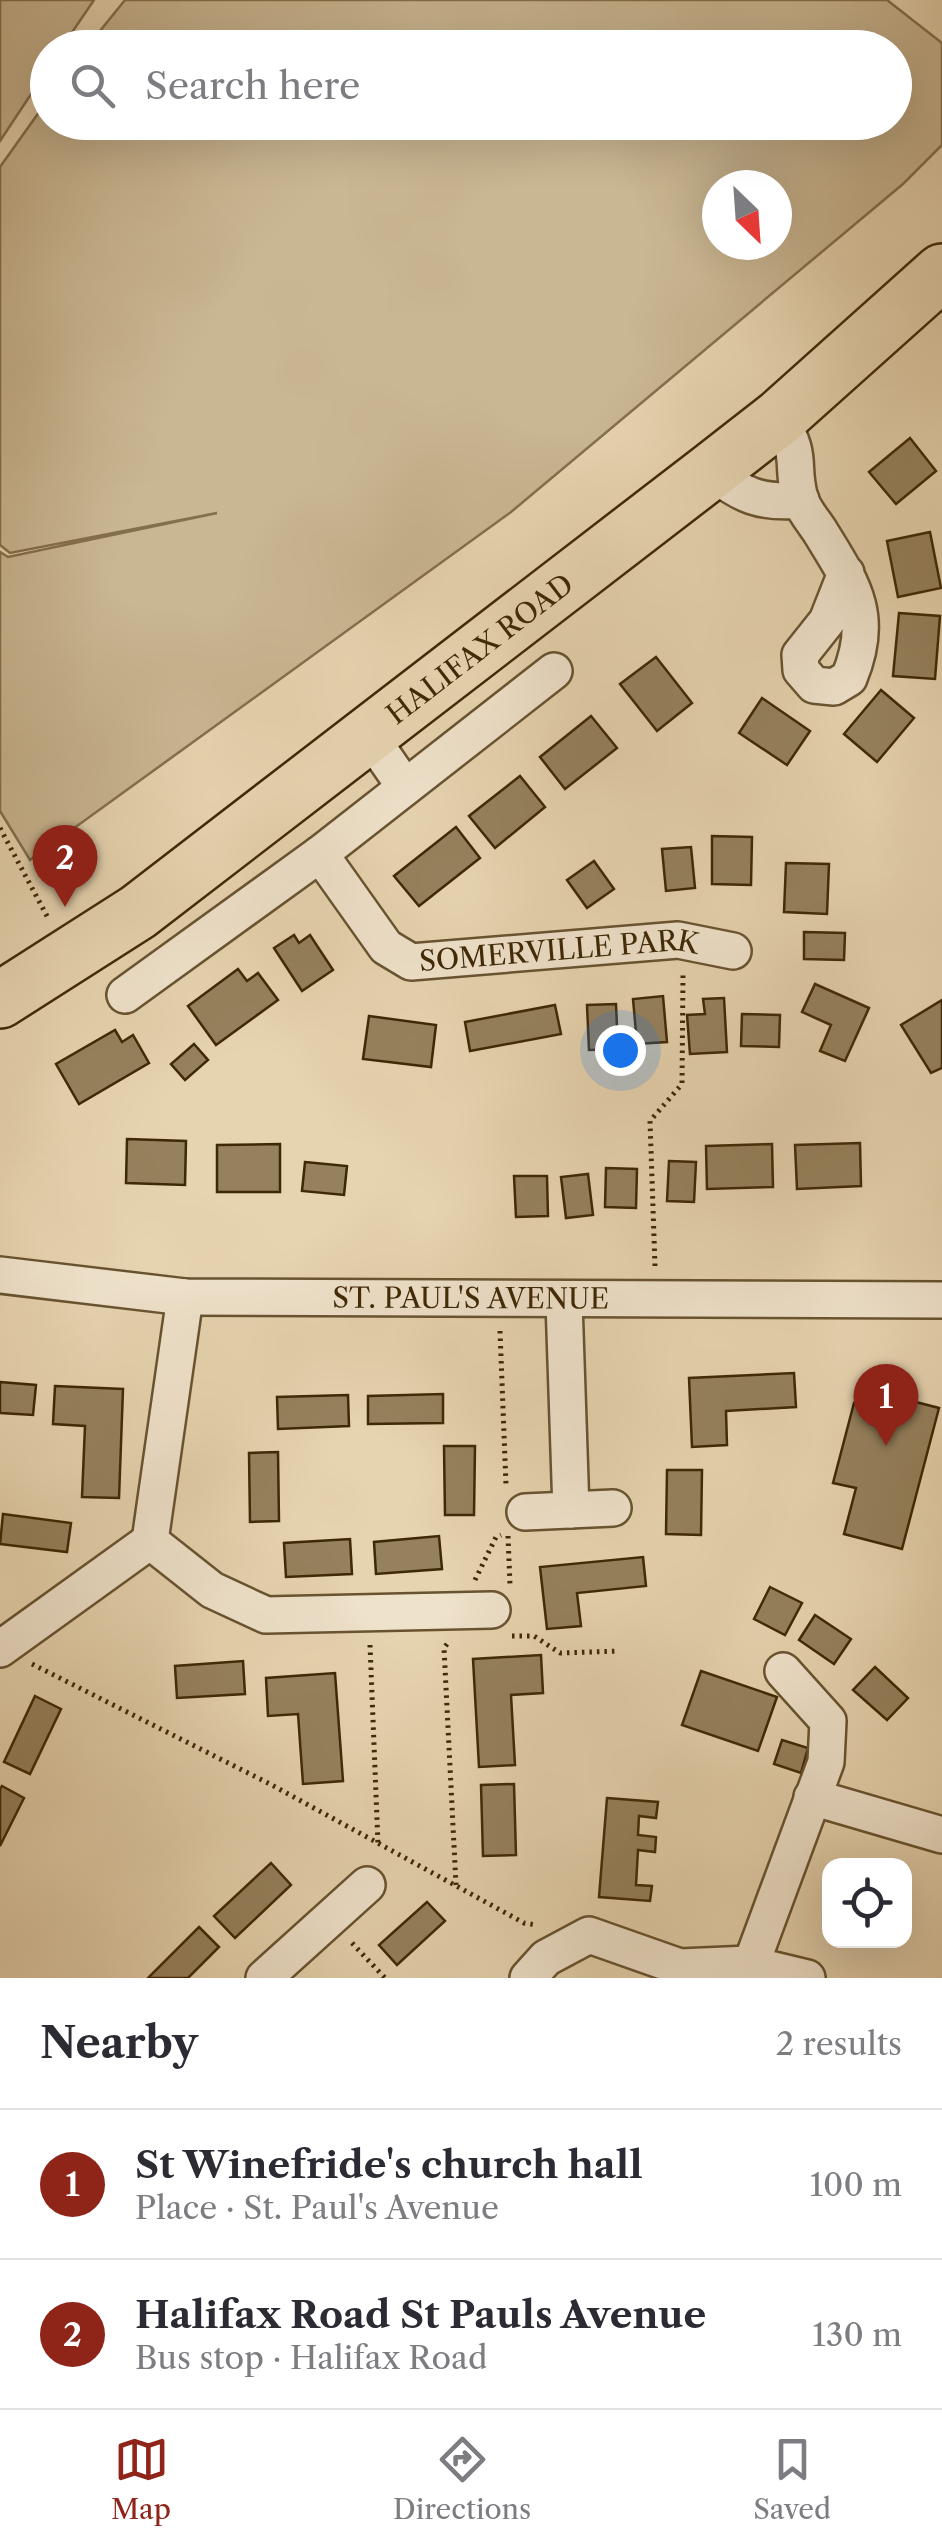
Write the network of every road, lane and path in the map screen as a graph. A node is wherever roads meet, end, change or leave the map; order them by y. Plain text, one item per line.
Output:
1 (942, 272) edge
2 (779, 418) junction
3 (710, 471) junction
4 (800, 500) junction
5 (846, 573) dead end
6 (554, 670) dead end
7 (369, 735) junction
8 (405, 787) junction
9 (0, 828) edge
10 (320, 854) junction
11 (52, 924) dead end
12 (683, 941) junction
13 (733, 951) dead end
14 (125, 995) dead end
15 (0, 1000) edge
16 (0, 1274) edge
17 (185, 1297) junction
18 (942, 1300) edge
19 (498, 1301) junction
20 (564, 1302) junction
21 (656, 1302) junction
22 (515, 1503) joint
23 (613, 1508) dead end
24 (571, 1510) junction
25 (150, 1541) junction
26 (488, 1610) junction
27 (368, 1612) junction
28 (619, 1652) dead end
29 (8, 1654) edge
30 (783, 1671) dead end
31 (812, 1797) junction
32 (942, 1835) edge
33 (378, 1843) junction
34 (367, 1885) dead end
35 (456, 1886) junction
36 (330, 1919) junction
37 (588, 1935) junction
38 (748, 1971) edge
39 (264, 1978) edge
40 (385, 1978) edge
41 (528, 1978) edge
42 (807, 1978) edge

1 - 2 highway, HALIFAX ROAD
2 - 3 highway, HALIFAX ROAD
2 - 4 street
3 - 4 street
3 - 7 highway, HALIFAX ROAD
4 - 5 street
6 - 8 street
7 - 8 street
7 - 15 highway, HALIFAX ROAD
8 - 10 street
9 - 11 path
10 - 12 street, SOMERVILLE PARK
10 - 14 street
12 - 13 street, SOMERVILLE PARK
12 - 21 path
16 - 17 street, ST. PAUL'S AVENUE
17 - 19 street, ST. PAUL'S AVENUE
17 - 25 street
18 - 21 street, ST. PAUL'S AVENUE
19 - 20 street, ST. PAUL'S AVENUE
19 - 22 path
20 - 21 street, ST. PAUL'S AVENUE
20 - 24 street
22 - 24 street
23 - 24 street
25 - 27 street
25 - 29 street
26 - 26 path
26 - 27 street
26 - 28 path
26 - 35 path
27 - 33 path
29 - 33 path
30 - 31 street
31 - 32 street
31 - 38 street
33 - 35 path
34 - 36 street
35 - 37 path
36 - 39 street
36 - 40 path
37 - 38 street
37 - 41 street
38 - 42 street

